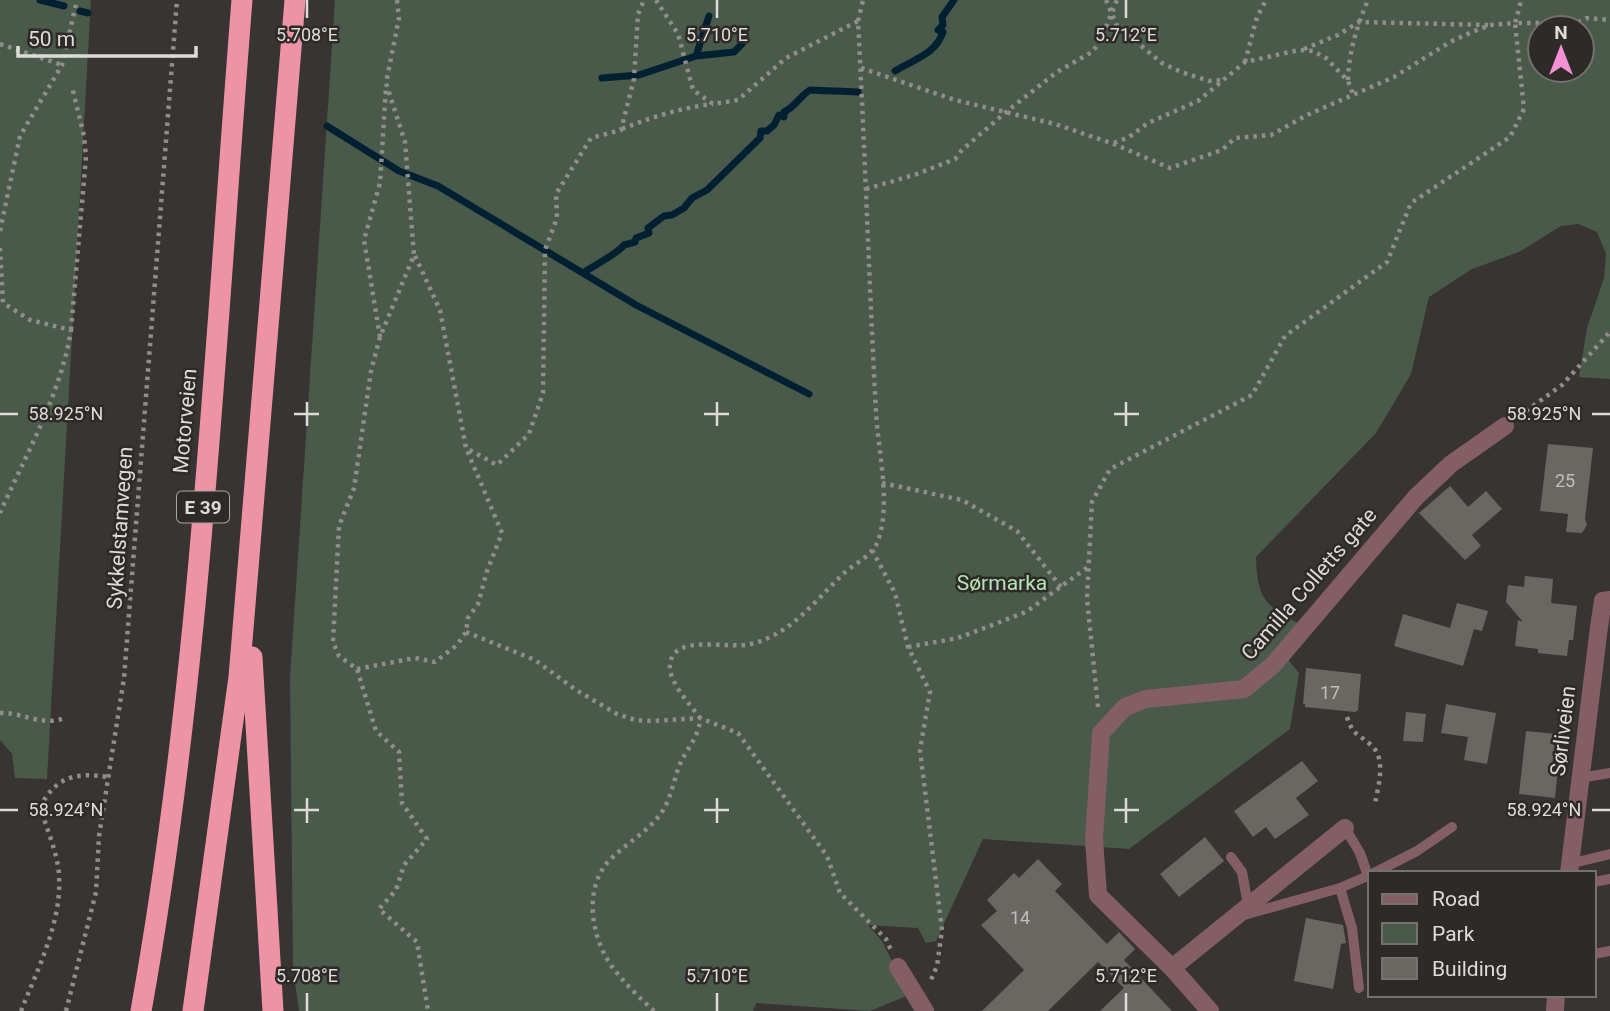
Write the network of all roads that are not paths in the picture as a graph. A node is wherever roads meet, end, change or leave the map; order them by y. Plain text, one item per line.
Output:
1 (242, 0) edge
2 (295, 0) edge
3 (1505, 426) road end
4 (248, 578) junction
5 (1610, 600) edge
6 (1603, 641) edge
7 (1610, 773) edge
8 (1580, 778) junction
9 (1452, 827) dead end
10 (1345, 828) joint
11 (1610, 854) edge
12 (1231, 857) dead end
13 (1569, 868) edge
14 (1369, 871) edge
15 (1377, 871) edge
16 (1368, 875) edge
17 (1340, 888) junction
18 (1248, 905) junction
19 (1231, 918) junction
20 (898, 967) road end
21 (1172, 968) junction
22 (1359, 988) dead end
23 (922, 1005) edge
24 (141, 1011) edge
25 (193, 1011) edge
26 (274, 1011) edge
27 (1210, 1011) edge

1 - 24 highway, Motorveien / E 39
2 - 4 highway, E 39
3 - 21 street, Camilla Colletts gate
4 - 25 highway, E 39
4 - 26 highway, E 39
5 - 6 street, Sørliveien
6 - 8 street, Sørliveien
7 - 8 lane
8 - 13 street, Sørliveien
9 - 15 lane
10 - 14 lane
10 - 18 street
11 - 13 lane
12 - 18 lane
16 - 17 lane
17 - 19 lane
17 - 22 lane
18 - 19 street
19 - 21 street
20 - 23 street
21 - 27 street

